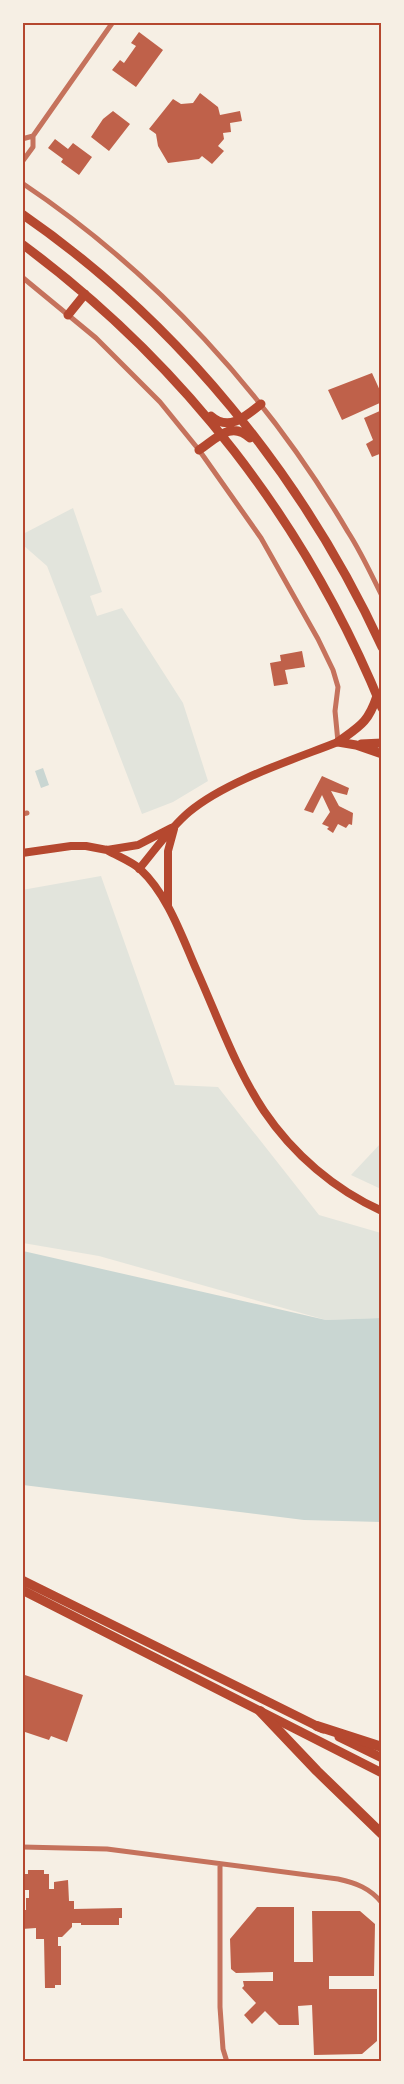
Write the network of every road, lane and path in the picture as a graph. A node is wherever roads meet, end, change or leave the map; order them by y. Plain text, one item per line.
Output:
1 (113, 22) edge
2 (33, 136) junction
3 (22, 139) edge
4 (22, 162) edge
5 (22, 183) edge
6 (22, 214) edge
7 (22, 244) edge
8 (22, 277) edge
9 (85, 294) junction
10 (68, 314) junction
11 (195, 403) junction
12 (261, 404) junction
13 (240, 419) junction
14 (222, 435) junction
15 (199, 450) junction
16 (263, 450) junction
17 (382, 596) edge
18 (382, 647) edge
19 (377, 696) junction
20 (382, 708) edge
21 (338, 742) junction
22 (382, 743) edge
23 (356, 745) junction
24 (382, 754) edge
25 (175, 826) junction
26 (107, 850) junction
27 (22, 853) edge
28 (139, 869) junction
29 (168, 906) junction
30 (382, 1211) edge
31 (22, 1580) edge
32 (22, 1590) edge
33 (260, 1712) junction
34 (317, 1726) junction
35 (382, 1746) edge
36 (382, 1758) edge
37 (382, 1773) edge
38 (382, 1834) edge
39 (22, 1847) edge
40 (220, 1864) junction
41 (382, 1903) edge
42 (227, 2062) edge

1 - 2 street
2 - 3 street
2 - 4 street
5 - 12 street
6 - 13 main road
7 - 9 main road
8 - 10 street
9 - 10 main road
9 - 11 main road
10 - 15 street
11 - 13 main road
11 - 14 main road
12 - 13 main road
12 - 17 street
13 - 16 main road
14 - 15 main road
14 - 16 main road
14 - 19 main road
15 - 21 street
16 - 18 main road
19 - 20 main road
19 - 21 main road
21 - 23 main road
21 - 25 main road
22 - 23 main road
23 - 24 main road
25 - 26 main road
25 - 28 main road
25 - 29 main road
26 - 27 main road
26 - 28 main road
28 - 29 main road
29 - 30 main road
31 - 34 main road
32 - 33 main road
33 - 37 main road
33 - 38 highway
34 - 35 highway
34 - 36 main road
39 - 40 street
40 - 41 street
40 - 42 street

